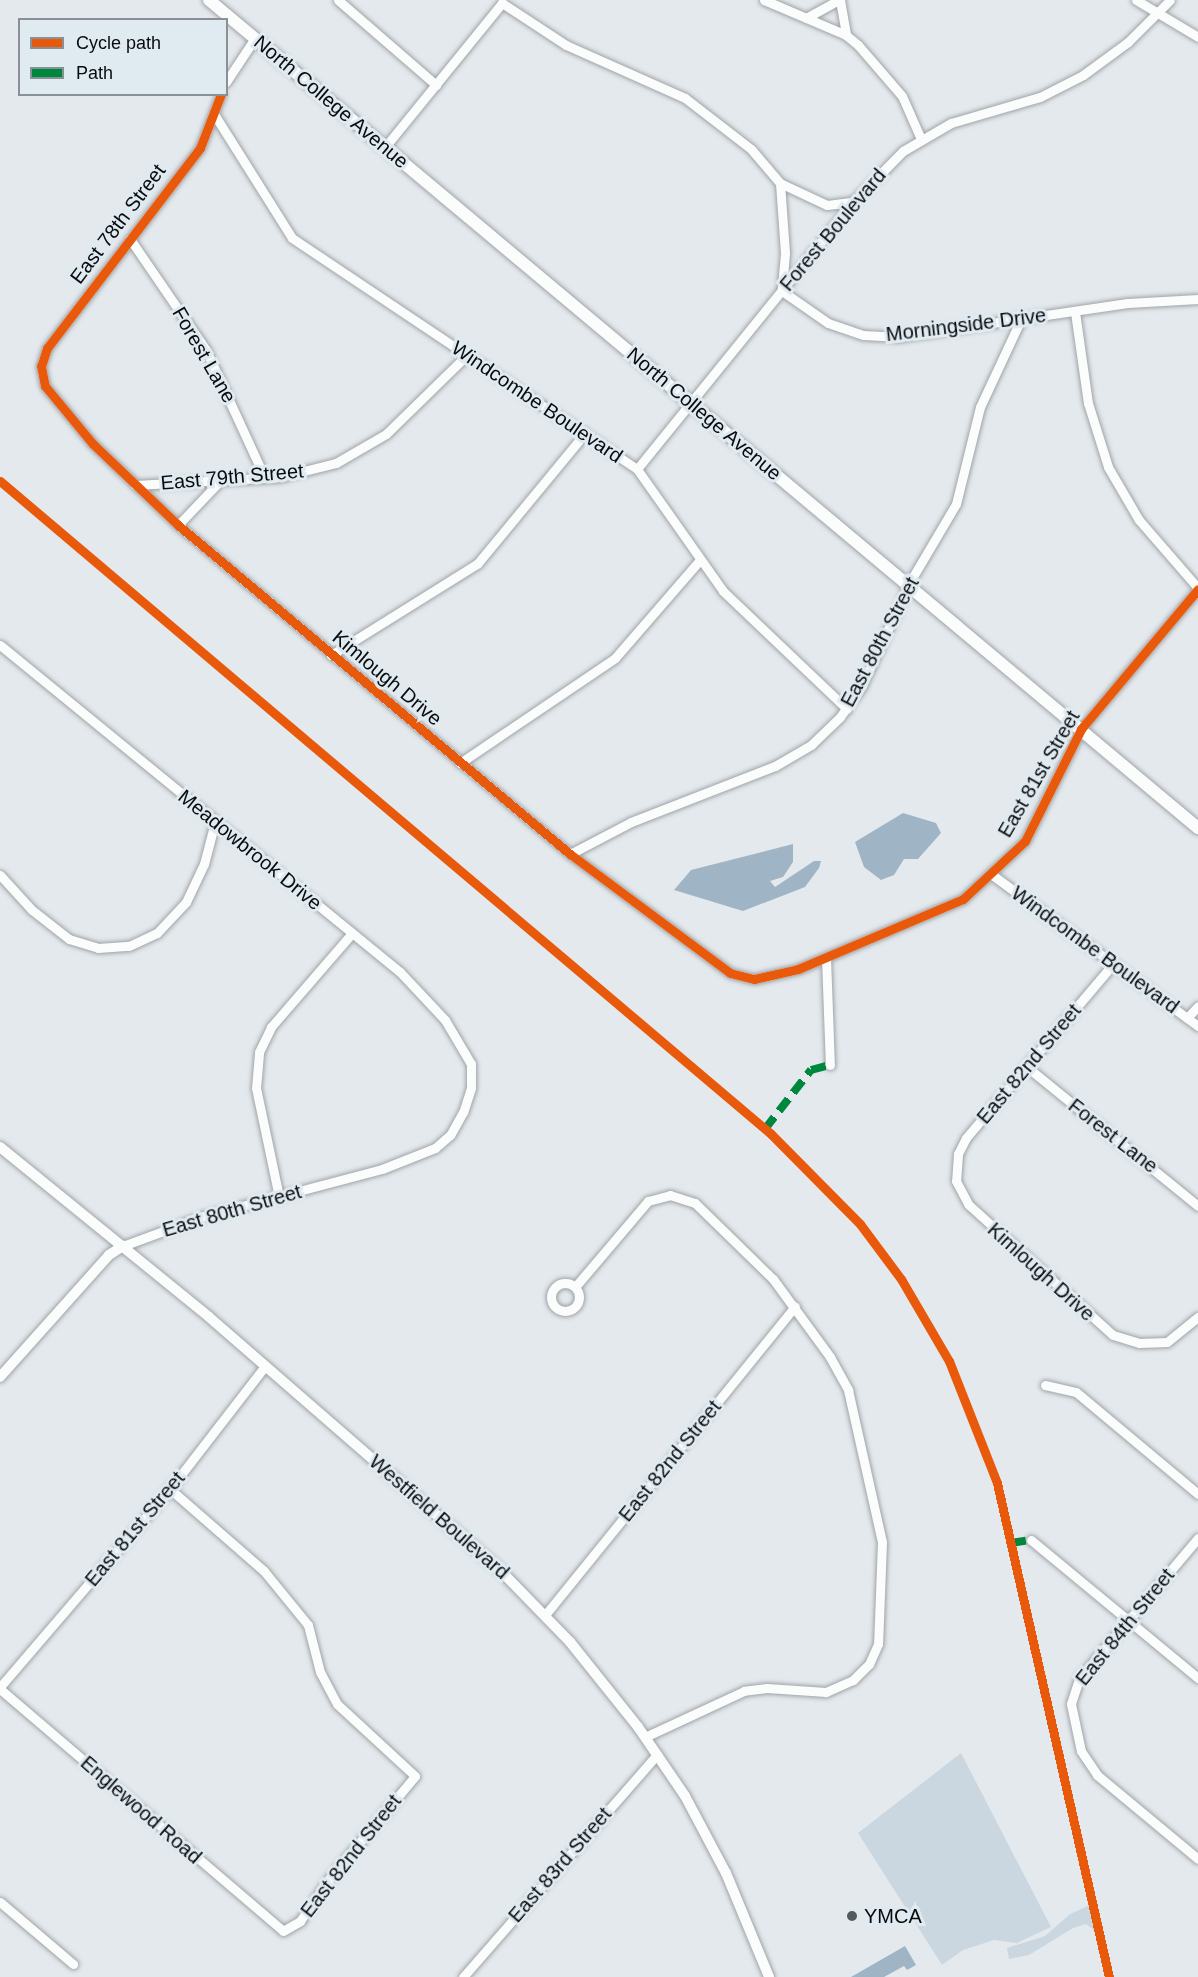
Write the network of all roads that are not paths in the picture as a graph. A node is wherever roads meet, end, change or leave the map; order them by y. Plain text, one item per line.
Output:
1 (209, 0) edge
2 (338, 0) edge
3 (764, 0) edge
4 (839, 0) edge
5 (1136, 0) edge
6 (1170, 0) edge
7 (1158, 14) junction
8 (806, 18) junction
9 (846, 35) junction
10 (1198, 37) edge
11 (255, 38) junction
12 (228, 79) edge
13 (436, 85) junction
14 (220, 96) edge
15 (214, 114) junction
16 (921, 139) junction
17 (385, 147) junction
18 (780, 183) junction
19 (853, 202) junction
20 (130, 239) junction
21 (782, 291) junction
22 (1198, 299) edge
23 (1075, 312) junction
24 (1021, 319) junction
25 (467, 356) junction
26 (41, 373) joint
27 (688, 401) junction
28 (585, 433) junction
29 (637, 469) junction
30 (265, 478) junction
31 (219, 482) junction
32 (135, 485) junction
33 (178, 525) junction
34 (699, 561) junction
35 (909, 587) junction
36 (1198, 588) edge
37 (0, 645) edge
38 (331, 655) junction
39 (847, 709) junction
40 (1081, 729) junction
41 (460, 763) junction
42 (215, 822) junction
43 (1198, 828) edge
44 (570, 854) junction
45 (992, 874) junction
46 (0, 875) edge
47 (352, 933) junction
48 (826, 958) junction
49 (1113, 964) junction
50 (742, 978) joint
51 (1198, 1006) edge
52 (1187, 1018) junction
53 (1198, 1026) edge
54 (830, 1065) dead end
55 (1027, 1067) junction
56 (472, 1077) joint
57 (0, 1148) edge
58 (955, 1169) joint
59 (279, 1197) junction
60 (1198, 1206) edge
61 (123, 1245) junction
62 (575, 1287) dead end
63 (795, 1306) junction
64 (1198, 1317) edge
65 (265, 1366) junction
66 (0, 1377) edge
67 (1045, 1385) dead end
68 (170, 1490) junction
69 (1198, 1494) edge
70 (1198, 1538) edge
71 (1031, 1540) dead end
72 (545, 1615) junction
73 (1130, 1621) junction
74 (1198, 1678) edge
75 (0, 1688) edge
76 (645, 1737) junction
77 (657, 1755) junction
78 (1198, 1859) edge
79 (0, 1902) edge
80 (283, 1931) joint
81 (74, 1964) dead end
82 (463, 1977) edge
83 (769, 1977) edge

1 - 11 main road, North College Avenue
2 - 13 street
3 - 8 street
4 - 8 street
4 - 9 street
5 - 7 street
6 - 7 street, Forest Boulevard
7 - 10 street
7 - 16 street, Forest Boulevard
8 - 9 street
9 - 16 street
11 - 12 street
11 - 17 main road, North College Avenue
13 - 17 street
13 - 18 street
14 - 15 street, East 78th Street
15 - 20 street, East 78th Street
15 - 25 street, Windcombe Boulevard
16 - 19 street, Forest Boulevard
17 - 27 main road, North College Avenue
18 - 19 street
18 - 21 street
19 - 21 street, Forest Boulevard
20 - 26 street, East 78th Street
20 - 30 street, Forest Lane
21 - 24 street, Morningside Drive
21 - 27 street, Forest Boulevard
22 - 23 street, Morningside Drive
23 - 24 street, Morningside Drive
23 - 36 street
24 - 35 street, East 80th Street
25 - 28 street, Windcombe Boulevard
25 - 30 street, East 79th Street
26 - 32 street, Kimlough Drive
27 - 29 street, Forest Boulevard
27 - 35 main road, North College Avenue
28 - 29 street, Windcombe Boulevard
28 - 38 street
29 - 34 street, Windcombe Boulevard
30 - 31 street, East 79th Street
31 - 32 street, East 79th Street
31 - 33 street
32 - 33 street, Kimlough Drive
33 - 38 street, Kimlough Drive
34 - 39 street, Windcombe Boulevard
34 - 41 street
35 - 39 street, East 80th Street
35 - 40 main road, North College Avenue
36 - 40 street, East 81st Street
37 - 42 street, Meadowbrook Drive
38 - 41 street, Kimlough Drive
39 - 44 street, East 80th Street
40 - 43 main road, North College Avenue
40 - 45 street, East 81st Street
41 - 44 street, Kimlough Drive
42 - 46 street
42 - 47 street, Meadowbrook Drive
44 - 50 street, Kimlough Drive
45 - 48 street, East 81st Street
45 - 49 street, Windcombe Boulevard
47 - 56 street, Meadowbrook Drive
47 - 59 street
48 - 50 street, East 81st Street
48 - 54 street
49 - 52 street, Windcombe Boulevard
49 - 55 street, East 82nd Street
51 - 52 street
52 - 53 street, Windcombe Boulevard
55 - 58 street, East 82nd Street
55 - 60 street, Forest Lane
56 - 59 street, East 80th Street
57 - 61 street, Westfield Boulevard
58 - 64 street, Kimlough Drive
59 - 61 street, East 80th Street
61 - 65 street, Westfield Boulevard
61 - 66 street, East 80th Street
62 - 63 street
63 - 72 street, East 82nd Street
63 - 76 street
65 - 68 street, East 81st Street
65 - 72 street, Westfield Boulevard
67 - 69 street
68 - 75 street, East 81st Street
68 - 80 street, East 82nd Street
70 - 73 street, East 84th Street
71 - 73 street
72 - 76 street, Westfield Boulevard
73 - 74 street
73 - 78 street, East 84th Street
75 - 80 street, Englewood Road
76 - 77 street, Westfield Boulevard
77 - 82 street, East 83rd Street
77 - 83 street, Westfield Boulevard
79 - 81 street

